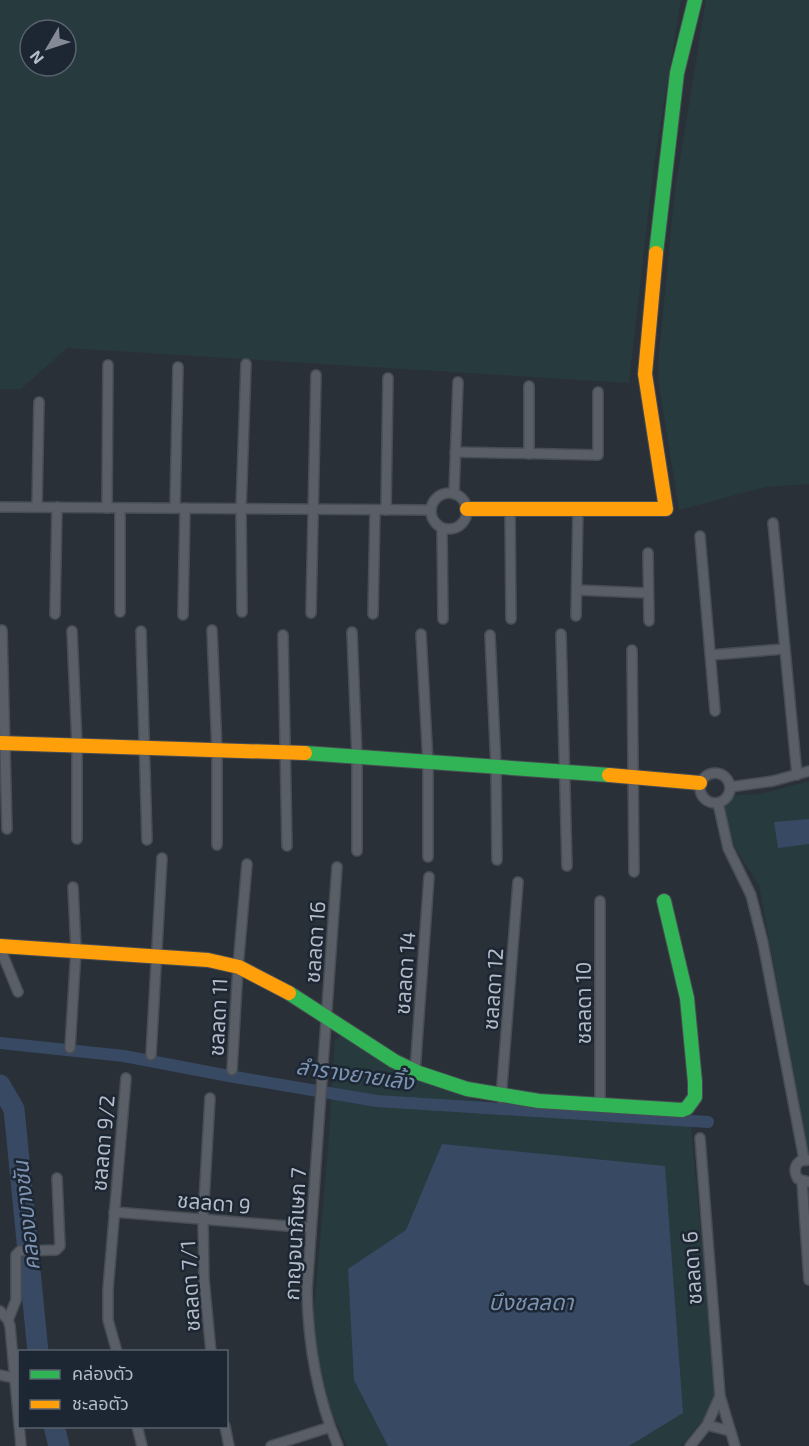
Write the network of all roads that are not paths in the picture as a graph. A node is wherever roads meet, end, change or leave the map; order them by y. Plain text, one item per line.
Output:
1 (695, 0) edge
2 (246, 364) dead end
3 (108, 365) dead end
4 (178, 368) dead end
5 (316, 375) dead end
6 (388, 378) dead end
7 (458, 382) dead end
8 (529, 386) dead end
9 (598, 392) dead end
10 (39, 402) dead end
11 (455, 452) junction
12 (529, 454) junction
13 (454, 494) junction
14 (0, 507) edge
15 (37, 507) junction
16 (57, 507) junction
17 (107, 508) junction
18 (120, 508) junction
19 (180, 508) junction
20 (241, 509) junction
21 (312, 509) junction
22 (467, 509) junction
23 (510, 509) junction
24 (578, 509) junction
25 (375, 510) junction
26 (386, 510) junction
27 (431, 510) junction
28 (773, 523) dead end
29 (442, 528) junction
30 (700, 536) dead end
31 (648, 553) dead end
32 (576, 590) junction
33 (648, 593) junction
34 (120, 612) dead end
35 (242, 612) dead end
36 (311, 613) dead end
37 (56, 614) dead end
38 (373, 614) dead end
39 (183, 615) dead end
40 (576, 616) dead end
41 (443, 619) dead end
42 (512, 619) dead end
43 (649, 621) dead end
44 (2, 630) dead end
45 (212, 630) dead end
46 (72, 631) dead end
47 (141, 631) dead end
48 (352, 632) dead end
49 (421, 634) dead end
50 (561, 634) dead end
51 (283, 635) dead end
52 (489, 635) dead end
53 (784, 649) junction
54 (632, 651) dead end
55 (711, 655) junction
56 (716, 711) dead end
57 (3, 743) edge
58 (77, 745) junction
59 (146, 748) junction
60 (218, 751) junction
61 (284, 752) junction
62 (357, 758) junction
63 (428, 763) junction
64 (496, 767) junction
65 (565, 771) junction
66 (809, 771) edge
67 (797, 775) junction
68 (633, 777) junction
69 (700, 783) junction
70 (730, 787) junction
71 (718, 803) junction
72 (8, 829) dead end
73 (77, 839) dead end
74 (147, 840) dead end
75 (217, 845) dead end
76 (287, 846) dead end
77 (357, 851) dead end
78 (428, 857) dead end
79 (162, 858) dead end
80 (498, 860) dead end
81 (247, 864) dead end
82 (567, 866) dead end
83 (337, 867) dead end
84 (634, 872) dead end
85 (429, 877) dead end
86 (518, 882) dead end
87 (73, 887) dead end
88 (600, 901) dead end
89 (664, 901) dead end
90 (0, 947) edge
91 (76, 950) junction
92 (156, 955) junction
93 (238, 967) junction
94 (18, 992) dead end
95 (328, 1020) junction
96 (70, 1048) dead end
97 (151, 1055) dead end
98 (232, 1070) dead end
99 (415, 1072) junction
100 (126, 1078) dead end
101 (210, 1098) dead end
102 (501, 1098) junction
103 (600, 1106) junction
104 (700, 1138) dead end
105 (807, 1160) edge
106 (57, 1178) dead end
107 (805, 1182) edge
108 (114, 1212) junction
109 (204, 1219) junction
110 (311, 1228) junction
111 (809, 1280) edge
112 (0, 1311) edge
113 (8, 1320) junction
114 (116, 1350) edge
115 (212, 1350) edge
116 (0, 1376) edge
117 (14, 1378) junction
118 (720, 1396) junction
119 (18, 1417) edge
120 (707, 1425) junction
121 (330, 1427) junction
122 (19, 1428) edge
123 (138, 1428) edge
124 (225, 1428) edge
125 (730, 1431) junction
126 (21, 1446) edge
127 (142, 1446) edge
128 (229, 1446) edge
129 (271, 1446) edge
130 (338, 1446) edge
131 (690, 1446) edge
132 (735, 1446) edge

1 - 24 street
2 - 20 street
3 - 17 street
4 - 19 street
5 - 21 street
6 - 26 street
7 - 11 street
8 - 12 street
9 - 12 street
10 - 15 street
11 - 12 street
11 - 13 street
13 - 22 street
13 - 27 street
14 - 15 street
15 - 16 street
16 - 17 street
16 - 37 street
17 - 18 street
18 - 19 street
18 - 34 street
19 - 20 street
19 - 39 street
20 - 21 street
20 - 35 street
21 - 25 street
21 - 36 street
22 - 23 street
22 - 29 street
23 - 24 street
23 - 42 street
24 - 32 street
25 - 26 street
25 - 38 street
26 - 27 street
27 - 29 street
28 - 53 street
29 - 41 street
30 - 55 street
31 - 33 street
32 - 33 street
32 - 40 street
33 - 43 street
44 - 57 street
45 - 60 street
46 - 58 street
47 - 59 street
48 - 62 street
49 - 63 street
50 - 65 street
51 - 61 street
52 - 64 street
53 - 55 street
53 - 67 street
54 - 68 street
55 - 56 street
57 - 58 street
57 - 72 street
58 - 59 street
58 - 73 street
59 - 60 street
59 - 74 street
60 - 61 street
60 - 75 street
61 - 62 street
61 - 76 street
62 - 63 street
62 - 77 street
63 - 64 street
63 - 78 street
64 - 65 street
64 - 80 street
65 - 68 street
65 - 82 street
66 - 67 street
67 - 70 street
68 - 69 street
68 - 84 street
69 - 70 street
69 - 71 street
70 - 71 street
71 - 105 street
79 - 92 street
81 - 93 street, ชลลดา 11
83 - 95 street, ชลลดา 16
85 - 99 street, ชลลดา 14
86 - 102 street, ชลลดา 12
87 - 91 street
88 - 103 street, ชลลดา 10
89 - 103 street
90 - 91 street
90 - 94 street
91 - 92 street
91 - 96 street
92 - 93 street
92 - 97 street
93 - 95 street
93 - 98 street, ชลลดา 11
95 - 99 street
95 - 110 street, กาญจนาภิเษก 7
99 - 102 street
100 - 108 street, ชลลดา 9/2
101 - 109 street, ชลลดา 7/1
102 - 103 street
104 - 118 street, ชลลดา 6
105 - 107 street
106 - 113 street
107 - 111 street
108 - 109 street, ชลลดา 9
108 - 114 street, ชลลดา 9/2
109 - 110 street, ชลลดา 9
109 - 115 street, ชลลดา 7/1
110 - 121 street, กาญจนาภิเษก 7
112 - 113 street
113 - 117 street
116 - 117 street
117 - 119 street
118 - 120 street
118 - 125 street, ชลลดา 6
120 - 125 street
120 - 131 street
121 - 129 street
121 - 130 street, กาญจนาภิเษก 7
122 - 126 street
123 - 127 street
124 - 128 street
125 - 132 street, ชลลดา 6

